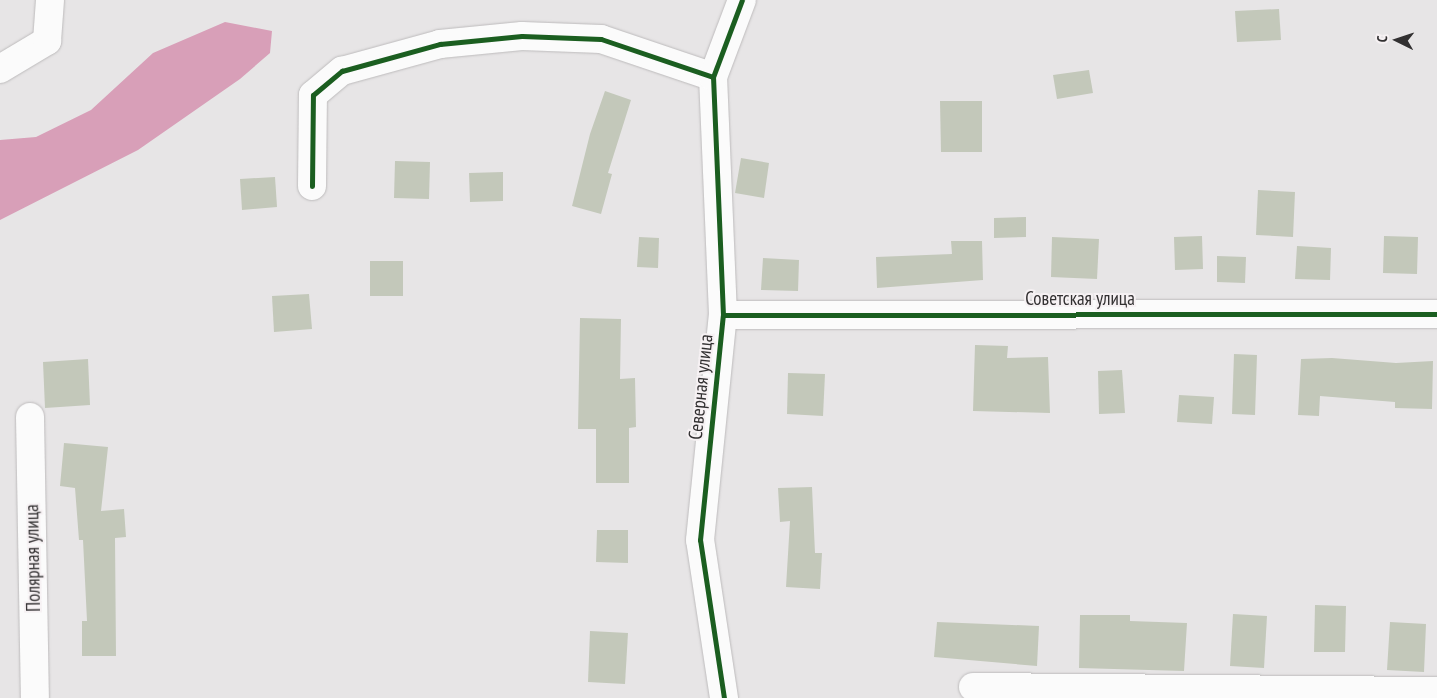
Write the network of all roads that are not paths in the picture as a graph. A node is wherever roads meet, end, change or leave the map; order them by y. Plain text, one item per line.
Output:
1 (50, 0) edge
2 (742, 0) edge
3 (0, 69) edge
4 (713, 77) junction
5 (312, 186) dead end
6 (1437, 314) edge
7 (723, 315) junction
8 (30, 417) dead end
9 (973, 687) dead end
10 (1437, 692) edge
11 (35, 698) edge
12 (724, 698) edge

1 - 3 street
2 - 4 street
4 - 5 street
4 - 7 street, Северная улица
6 - 7 street, Советская улица
7 - 12 street, Северная улица
8 - 11 street, Полярная улица
9 - 10 street

